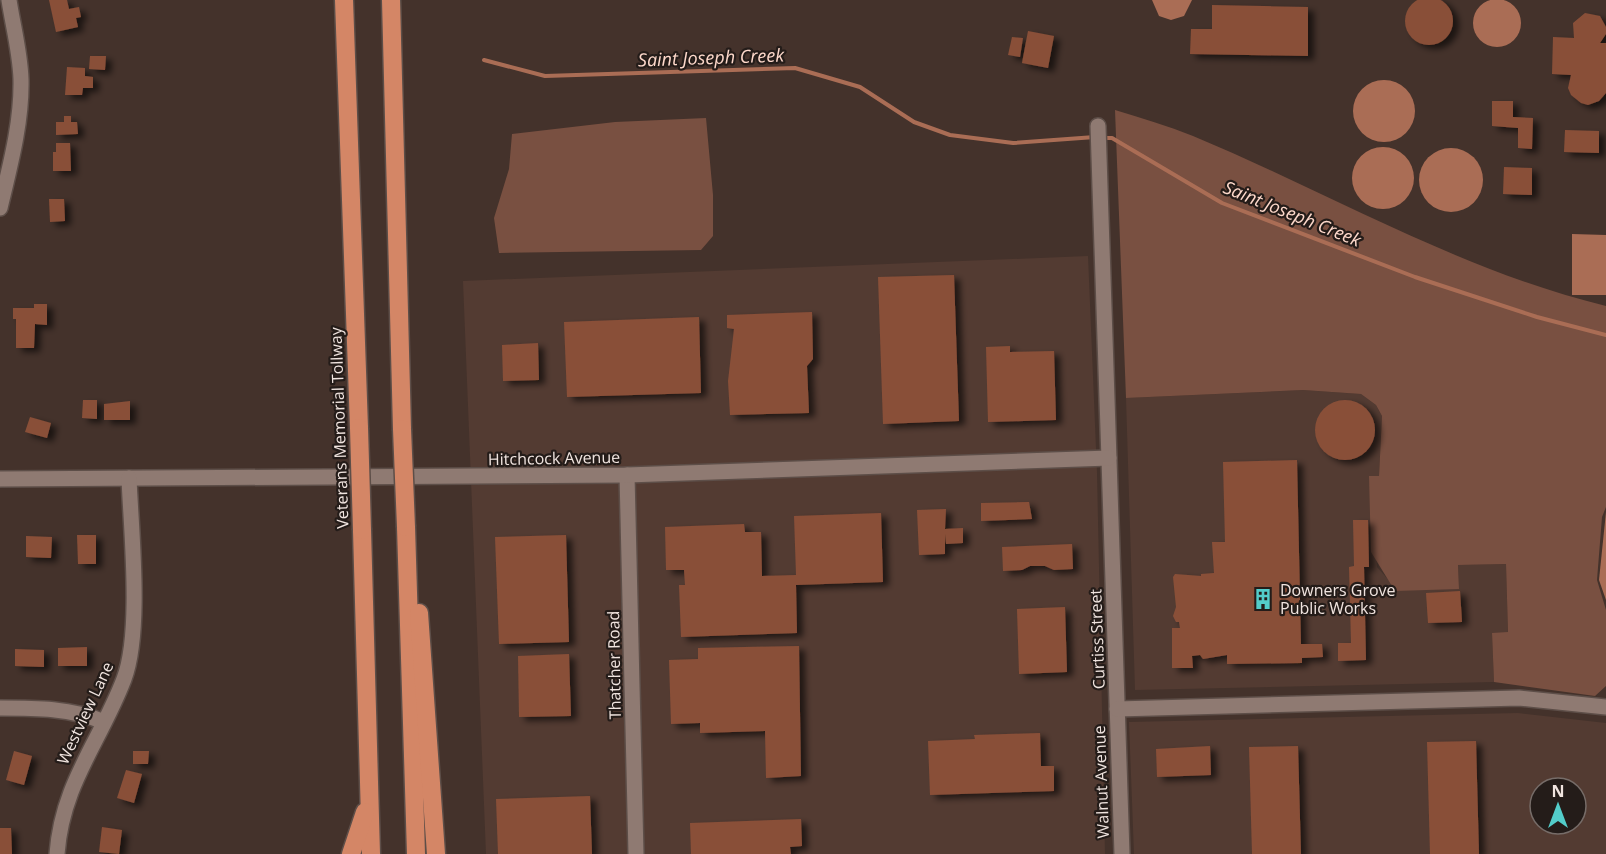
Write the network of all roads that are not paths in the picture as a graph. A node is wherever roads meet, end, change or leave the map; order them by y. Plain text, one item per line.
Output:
1 (9, 0) edge
2 (344, 0) edge
3 (391, 0) edge
4 (1098, 126) dead end
5 (0, 208) edge
6 (1109, 458) junction
7 (627, 475) junction
8 (129, 478) junction
9 (0, 479) edge
10 (407, 565) junction
11 (1606, 707) edge
12 (0, 708) edge
13 (1117, 709) junction
14 (104, 722) junction
15 (369, 799) junction
16 (57, 854) edge
17 (351, 854) edge
18 (371, 854) edge
19 (416, 854) edge
20 (436, 854) edge
21 (636, 854) edge
22 (1122, 854) edge

1 - 5 street
2 - 15 highway, Veterans Memorial Tollway, bridge
3 - 10 highway, bridge
4 - 6 street, Curtiss Street
6 - 7 street, Hitchcock Avenue
6 - 13 street, Curtiss Street
7 - 8 street, Hitchcock Avenue
7 - 21 street, Thatcher Road
8 - 9 street, Hitchcock Avenue
8 - 14 street, Westview Lane
10 - 19 highway
10 - 20 highway
11 - 13 street, Curtiss Street
12 - 14 street
13 - 22 street, Walnut Avenue
14 - 16 street, Westview Lane
15 - 17 highway
15 - 18 highway, Veterans Memorial Tollway

